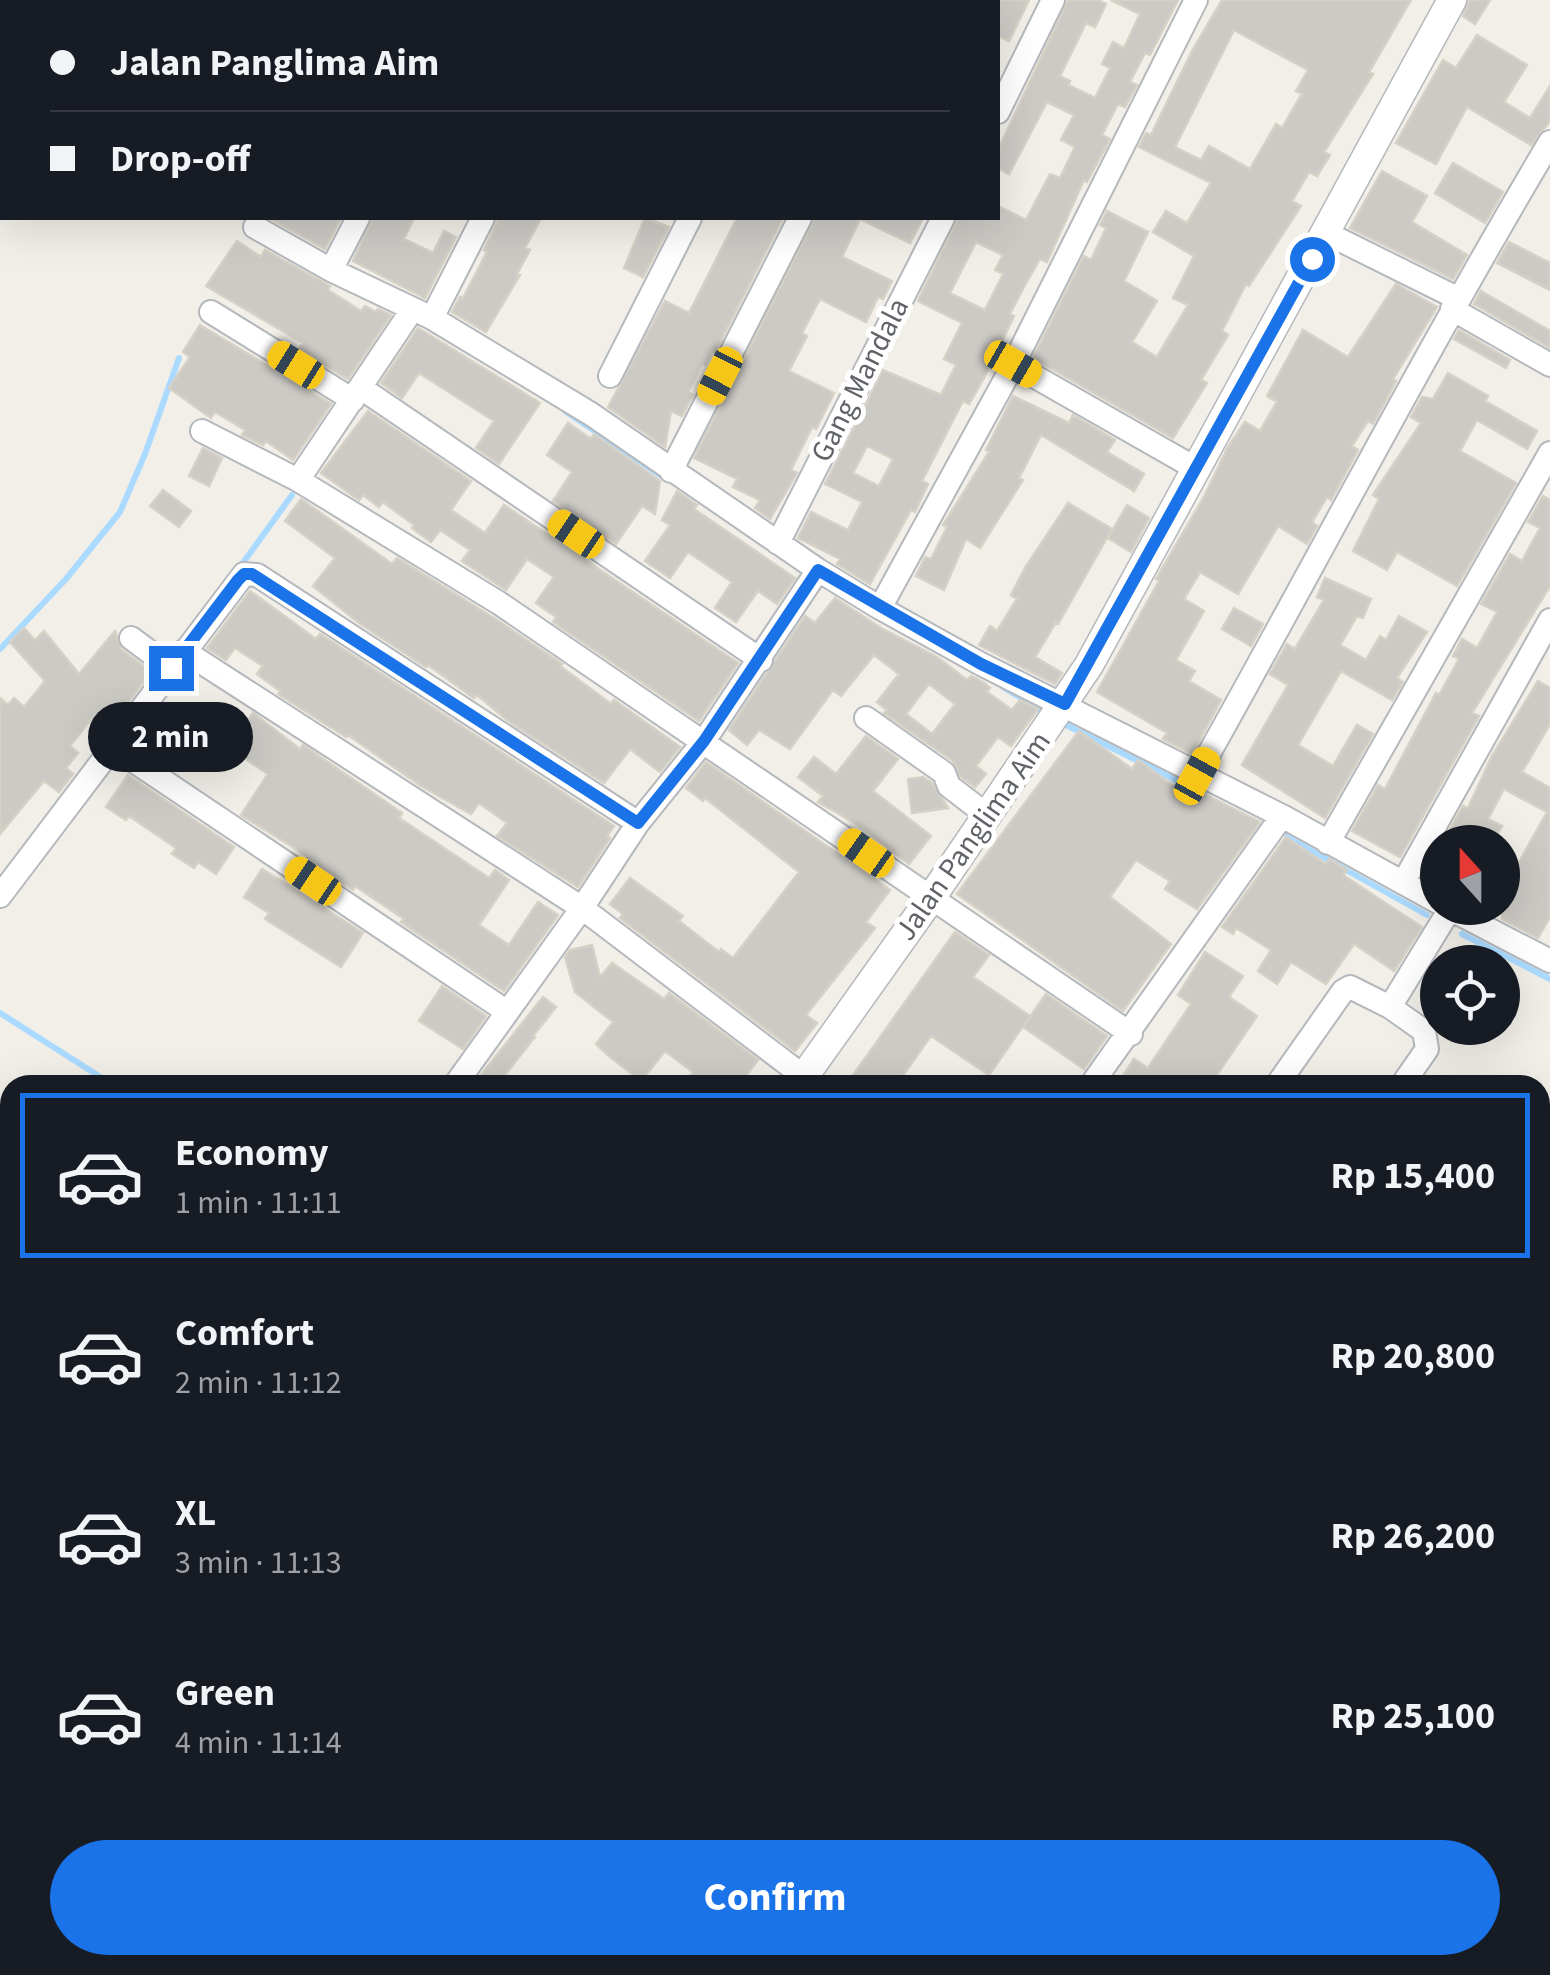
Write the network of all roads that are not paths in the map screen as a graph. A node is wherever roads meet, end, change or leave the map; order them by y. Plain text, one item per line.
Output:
1 (1054, 0) edge
2 (1196, 0) edge
3 (1452, 0) edge
4 (1000, 108) edge
5 (1550, 142) edge
6 (357, 220) edge
7 (482, 220) edge
8 (689, 220) edge
9 (799, 220) edge
10 (943, 220) edge
11 (255, 227) dead end
12 (1326, 233) junction
13 (331, 270) junction
14 (1456, 304) junction
15 (211, 312) dead end
16 (422, 314) junction
17 (1013, 364) junction
18 (1550, 366) edge
19 (610, 376) dead end
20 (357, 394) junction
21 (202, 432) dead end
22 (1550, 453) edge
23 (1195, 468) junction
24 (671, 471) junction
25 (298, 480) junction
26 (778, 543) junction
27 (818, 570) junction
28 (880, 608) junction
29 (1550, 620) edge
30 (131, 638) dead end
31 (177, 659) junction
32 (761, 660) junction
33 (1065, 704) junction
34 (866, 718) dead end
35 (704, 741) junction
36 (113, 747) junction
37 (1197, 776) junction
38 (988, 816) junction
39 (1282, 816) junction
40 (638, 823) junction
41 (1328, 843) junction
42 (1404, 884) junction
43 (1420, 893) edge
44 (0, 896) edge
45 (931, 898) junction
46 (582, 908) junction
47 (1435, 925) edge
48 (1487, 925) edge
49 (1547, 952) edge
50 (1390, 1007) junction
51 (506, 1011) junction
52 (1130, 1034) junction
53 (462, 1075) edge
54 (796, 1075) edge
55 (810, 1075) edge
56 (1099, 1075) edge
57 (1284, 1075) edge
58 (1409, 1075) edge

1 - 4 street
2 - 17 street
3 - 12 street, Jalan Panglima Aim
5 - 14 street
6 - 13 street
7 - 16 street
8 - 19 street
9 - 24 street
10 - 26 street, Gang Mandala
11 - 13 street
12 - 14 street
12 - 23 street, Jalan Panglima Aim
13 - 16 street
14 - 18 street
14 - 37 street
15 - 20 street
16 - 20 street
16 - 24 street
17 - 23 street
17 - 28 street
20 - 25 street
20 - 32 street
21 - 25 street
22 - 41 street
23 - 33 street, Jalan Panglima Aim
24 - 26 street
25 - 35 street
26 - 27 street
27 - 28 street
27 - 32 street
28 - 33 street
29 - 42 street
30 - 31 street
31 - 36 street
31 - 40 street
31 - 46 street
32 - 35 street
33 - 37 street
33 - 38 street, Jalan Panglima Aim
34 - 38 street
35 - 40 street
35 - 45 street
36 - 44 street
36 - 51 street
37 - 39 street
38 - 45 street, Jalan Panglima Aim
39 - 41 street
39 - 52 street
40 - 46 street
41 - 42 street
42 - 43 street
45 - 52 street
45 - 55 street, Jalan Panglima Aim
46 - 51 street
46 - 54 street
47 - 50 street
48 - 49 street
50 - 57 street
50 - 58 street
51 - 53 street
52 - 56 street

